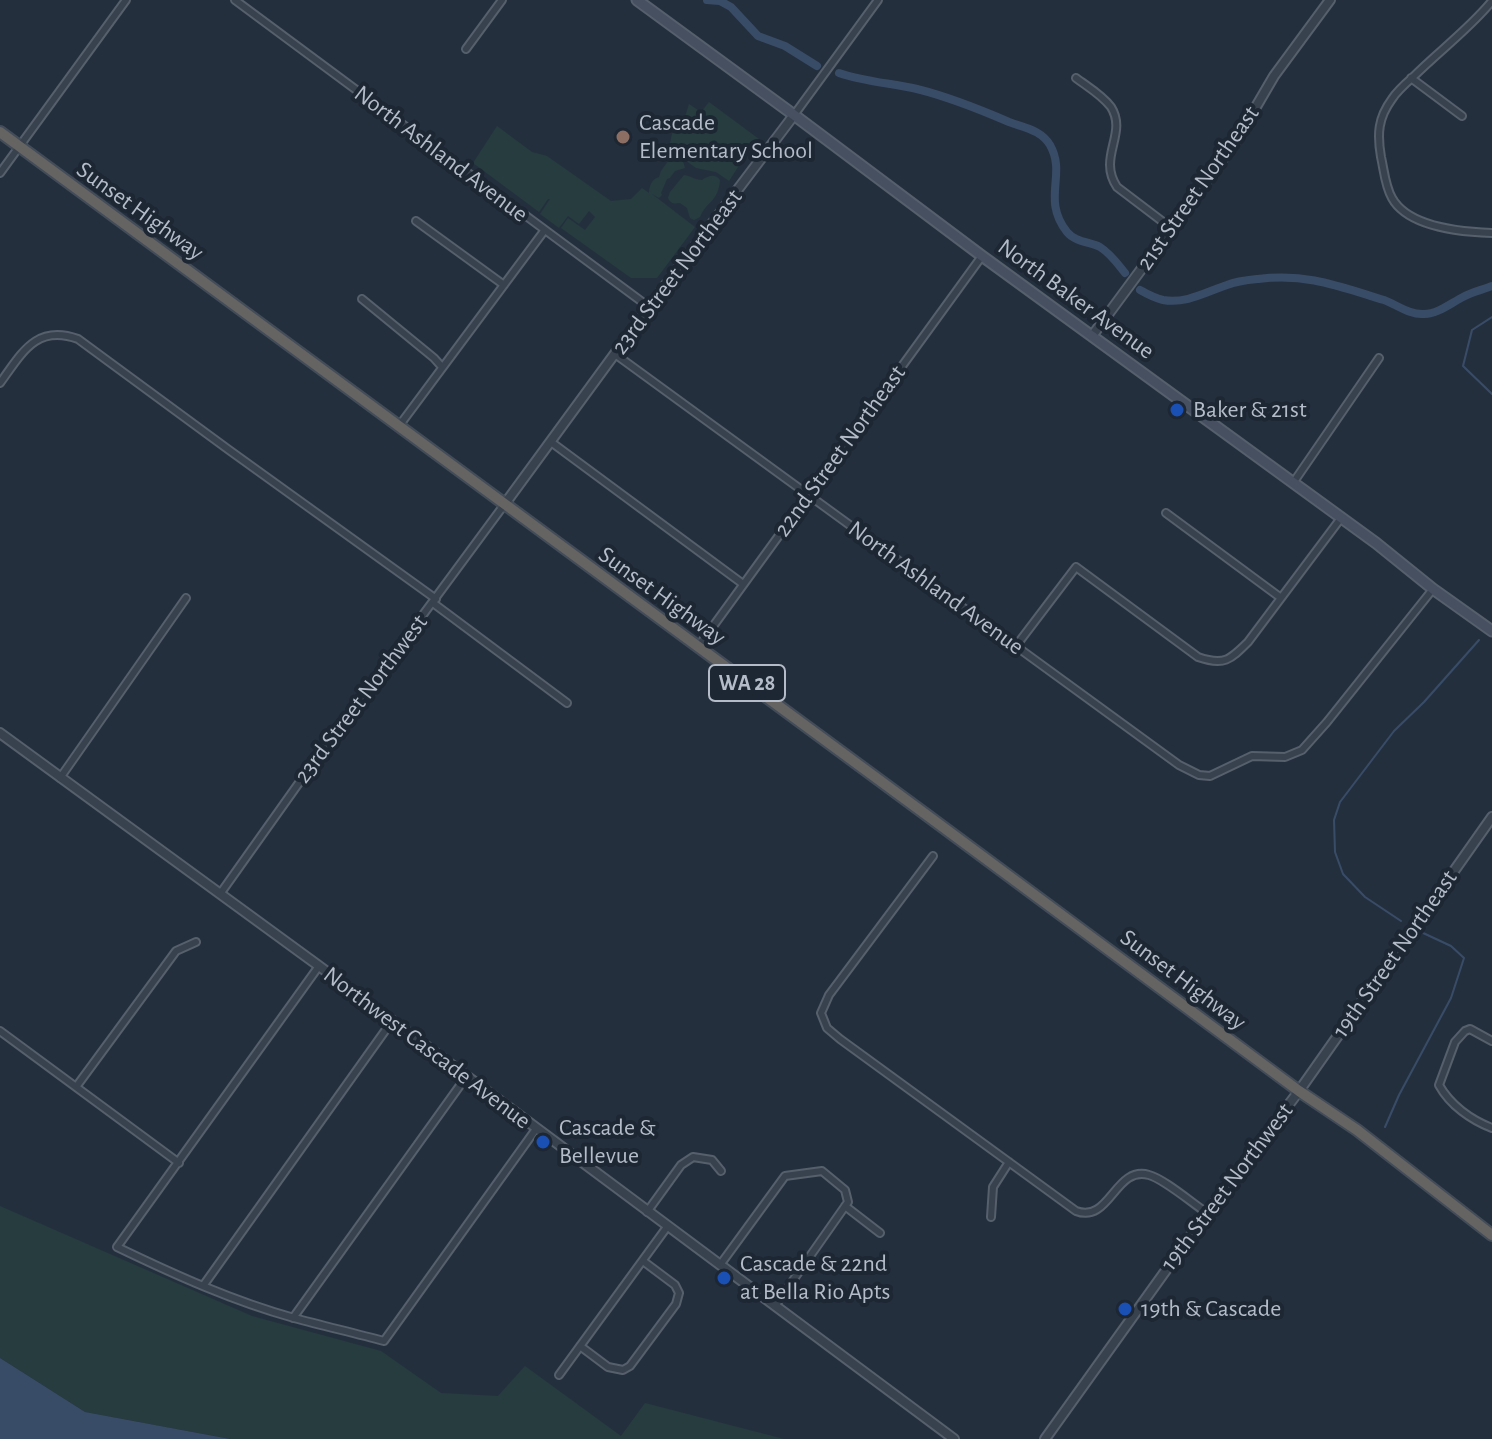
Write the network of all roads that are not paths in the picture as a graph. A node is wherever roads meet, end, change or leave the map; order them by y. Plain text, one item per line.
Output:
1 (126, 0) edge
2 (235, 0) edge
3 (502, 0) edge
4 (637, 0) edge
5 (878, 0) edge
6 (1330, 0) edge
7 (1491, 2) edge
8 (466, 49) dead end
9 (1076, 78) dead end
10 (1411, 78) junction
11 (794, 115) junction
12 (1462, 116) dead end
13 (0, 132) edge
14 (20, 146) junction
15 (0, 173) edge
16 (416, 221) dead end
17 (1171, 228) junction
18 (544, 231) junction
19 (1492, 233) edge
20 (982, 256) junction
21 (504, 285) junction
22 (362, 299) dead end
23 (649, 307) junction
24 (1092, 336) junction
25 (615, 354) junction
26 (1379, 358) dead end
27 (442, 367) junction
28 (0, 383) edge
29 (399, 426) junction
30 (551, 442) junction
31 (1293, 483) junction
32 (808, 495) junction
33 (504, 505) junction
34 (1166, 513) dead end
35 (1341, 518) junction
36 (743, 584) junction
37 (1433, 589) junction
38 (186, 598) dead end
39 (1281, 598) junction
40 (434, 601) junction
41 (1492, 631) edge
42 (1016, 646) junction
43 (698, 647) junction
44 (567, 703) dead end
45 (0, 733) edge
46 (60, 778) junction
47 (1492, 817) edge
48 (933, 856) dead end
49 (220, 894) junction
50 (196, 942) dead end
51 (319, 966) junction
52 (392, 1021) junction
53 (0, 1031) edge
54 (1492, 1041) edge
55 (466, 1077) junction
56 (76, 1087) junction
57 (1299, 1091) junction
58 (1492, 1128) edge
59 (536, 1129) junction
60 (1009, 1162) junction
61 (179, 1163) junction
62 (721, 1171) dead end
63 (845, 1206) junction
64 (647, 1212) junction
65 (1207, 1213) junction
66 (991, 1217) dead end
67 (667, 1227) junction
68 (1490, 1229) edge
69 (880, 1233) dead end
70 (643, 1261) junction
71 (720, 1265) junction
72 (203, 1286) junction
73 (775, 1306) junction
74 (293, 1318) junction
75 (580, 1346) junction
76 (559, 1375) dead end
77 (954, 1439) edge
78 (1045, 1439) edge

1 - 14 street
2 - 18 street, North Ashland Avenue
3 - 8 street
4 - 11 main road, North Baker Avenue
5 - 11 street, 23rd Street Northeast
6 - 17 street, 21st Street Northeast
7 - 10 street
9 - 17 street
10 - 12 street
10 - 19 street
11 - 20 main road, North Baker Avenue
11 - 23 street, 23rd Street Northeast
13 - 14 highway, Sunset Highway / WA 28
14 - 15 street
14 - 29 highway, Sunset Highway / WA 28
16 - 21 street
17 - 24 street, 21st Street Northeast
18 - 21 street
18 - 23 street, North Ashland Avenue
20 - 24 main road, North Baker Avenue
20 - 32 street, 22nd Street Northeast
21 - 27 street
22 - 27 street
23 - 25 street, 23rd Street Northeast
24 - 31 main road, North Baker Avenue
25 - 30 street, 23rd Street Northeast
25 - 32 street, North Ashland Avenue
26 - 31 street
27 - 29 street
28 - 40 street
29 - 33 highway, Sunset Highway / WA 28
30 - 33 street, 23rd Street Northeast
30 - 36 street
31 - 35 main road, North Baker Avenue
32 - 36 street, 22nd Street Northeast
32 - 42 street, North Ashland Avenue
33 - 40 street, 23rd Street Northwest
33 - 43 highway, Sunset Highway / WA 28
34 - 39 street
35 - 37 main road, North Baker Avenue
35 - 39 street
36 - 43 street, 22nd Street Northeast
37 - 41 main road, North Baker Avenue
37 - 42 street, North Ashland Avenue
38 - 46 street
39 - 42 street
40 - 44 street
40 - 49 street, 23rd Street Northwest
43 - 57 highway, Sunset Highway / WA 28
45 - 46 street, Northwest Cascade Avenue
46 - 49 street, Northwest Cascade Avenue
47 - 57 street, 19th Street Northeast
48 - 60 street
49 - 51 street, Northwest Cascade Avenue
50 - 56 street
51 - 52 street, Northwest Cascade Avenue
51 - 61 street
52 - 55 street, Northwest Cascade Avenue
52 - 72 street
53 - 56 street
54 - 58 street
55 - 59 street, Northwest Cascade Avenue
55 - 74 street
56 - 61 street
57 - 65 street, 19th Street Northwest
57 - 68 highway, Sunset Highway / WA 28
59 - 64 street, Northwest Cascade Avenue
59 - 74 street
60 - 65 street
60 - 66 street
61 - 72 street
62 - 64 street
63 - 69 street
63 - 71 street
63 - 73 street
64 - 67 street, Northwest Cascade Avenue
65 - 78 street, 19th Street Northwest
67 - 70 street
67 - 71 street, Northwest Cascade Avenue
70 - 75 street
70 - 75 street
71 - 73 street, Northwest Cascade Avenue
72 - 74 street
73 - 77 street, Northwest Cascade Avenue
75 - 76 street

